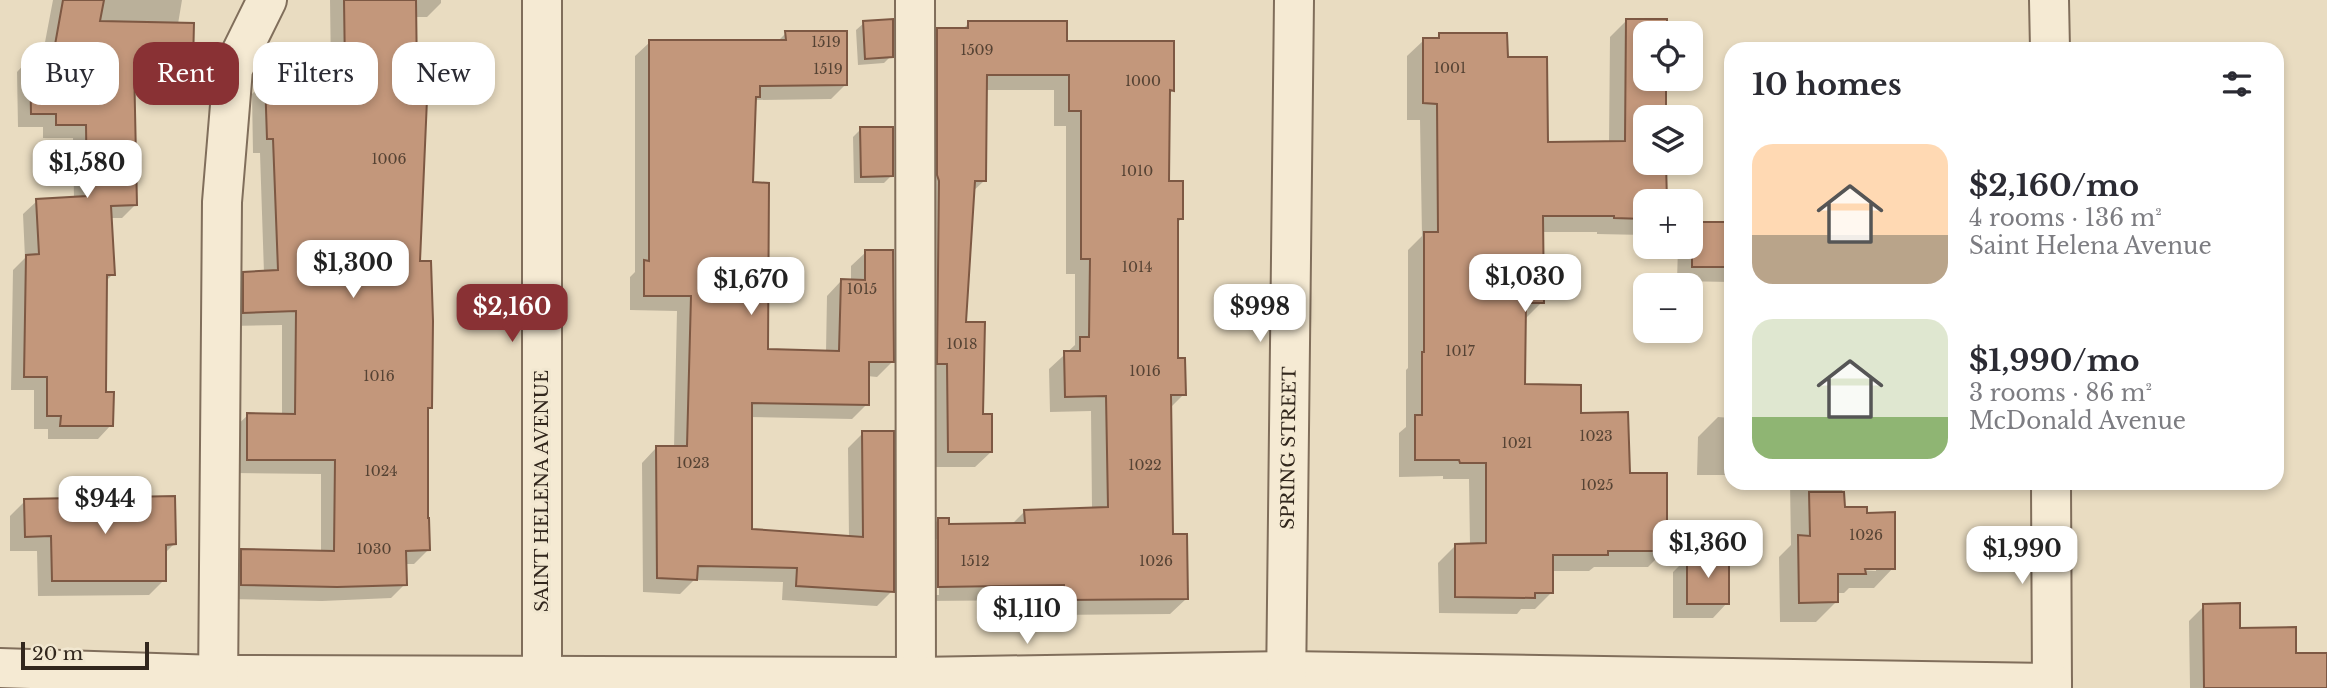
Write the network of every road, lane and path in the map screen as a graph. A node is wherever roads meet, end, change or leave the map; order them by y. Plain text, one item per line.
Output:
1 (267, 0) edge
2 (542, 0) edge
3 (915, 0) edge
4 (1294, 0) edge
5 (2049, 0) edge
6 (2050, 42) edge
7 (2051, 490) edge
8 (0, 668) edge
9 (1286, 679) edge
10 (218, 681) edge
11 (542, 682) edge
12 (916, 683) edge
13 (2052, 685) edge

1 - 10 street
2 - 11 street, SAINT HELENA AVENUE
3 - 12 street
4 - 9 street, SPRING STREET
5 - 6 street
7 - 13 street
8 - 10 street
9 - 12 street
9 - 13 street
10 - 11 street
11 - 12 street

